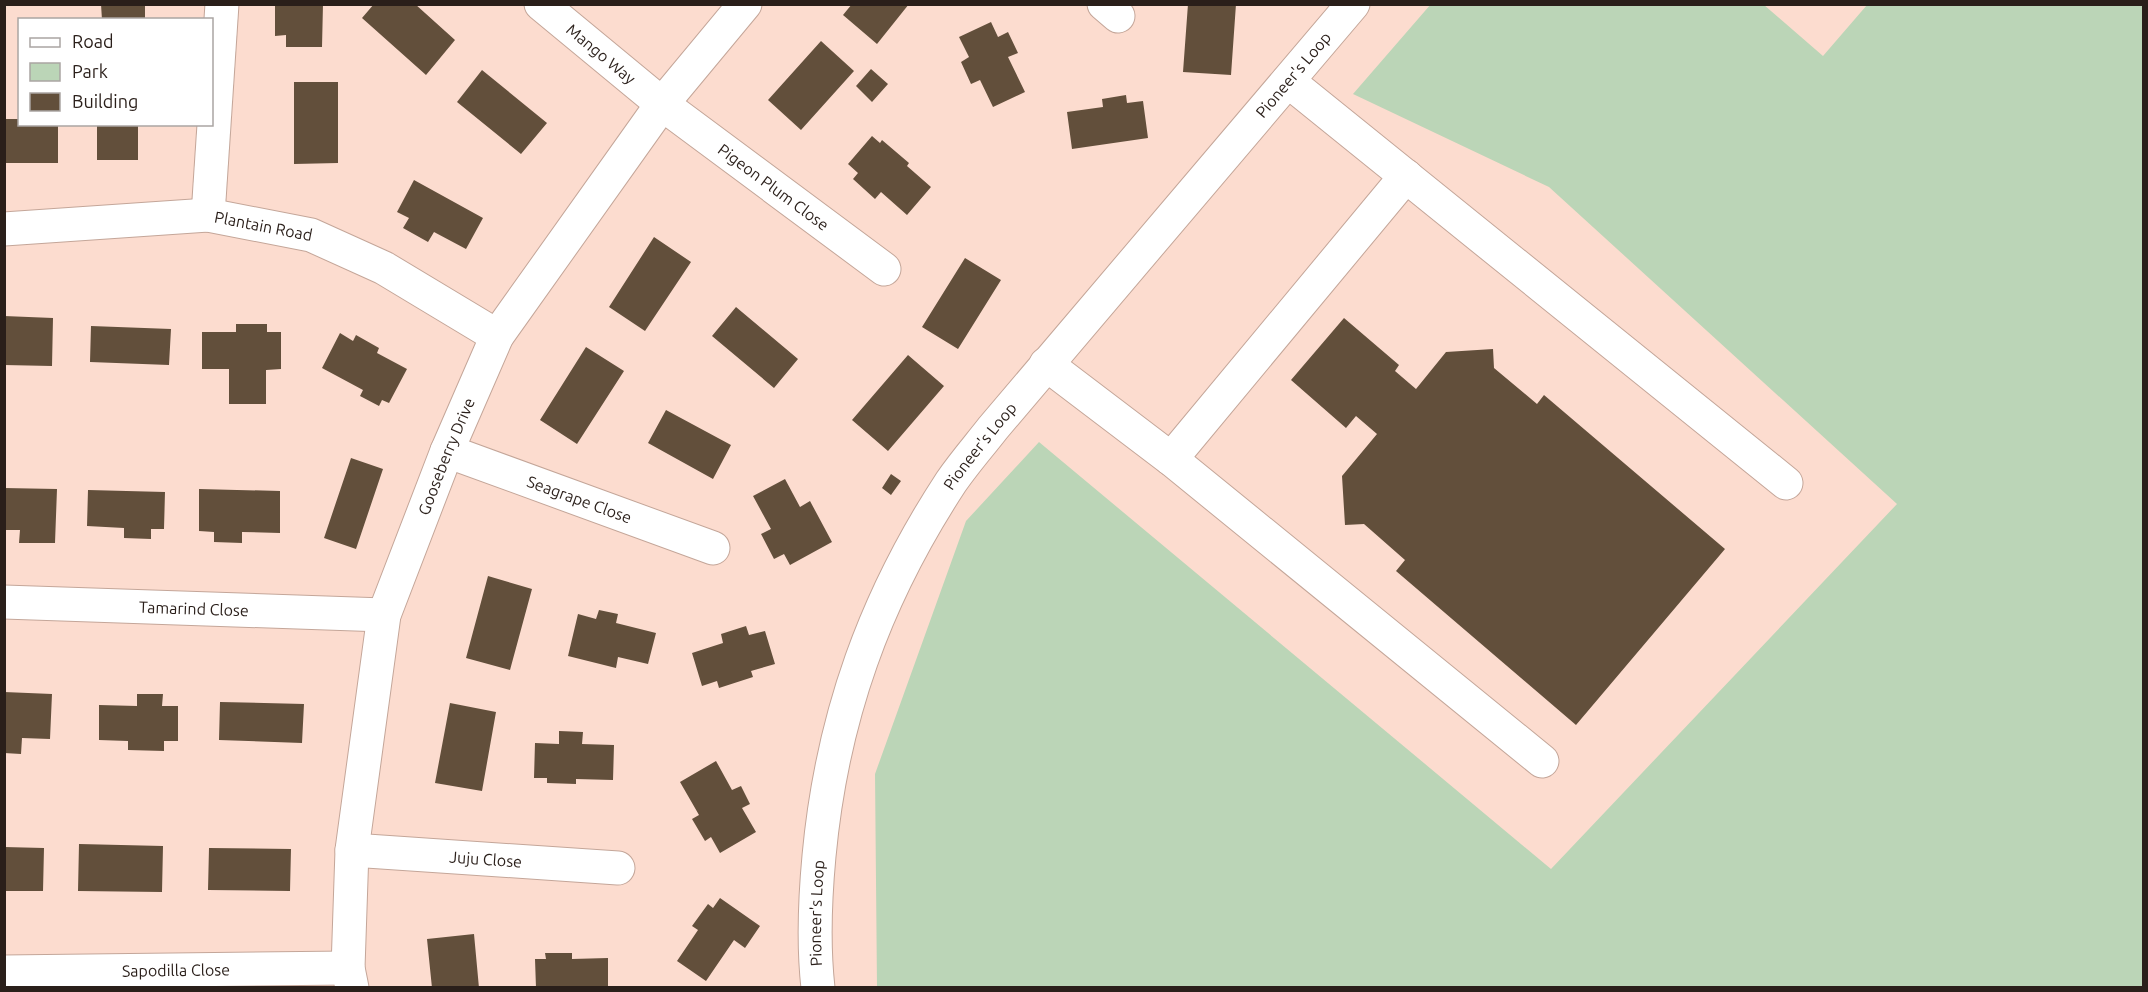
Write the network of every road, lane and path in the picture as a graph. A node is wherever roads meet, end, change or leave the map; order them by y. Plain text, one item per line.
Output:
1 (222, 4) edge
2 (541, 4) edge
3 (746, 4) edge
4 (1353, 4) edge
5 (1288, 81) junction
6 (662, 104) junction
7 (1406, 176) junction
8 (208, 214) junction
9 (4, 229) edge
10 (884, 269) dead end
11 (497, 336) junction
12 (1046, 364) junction
13 (447, 452) junction
14 (1171, 459) junction
15 (1786, 483) dead end
16 (713, 548) dead end
17 (4, 602) edge
18 (384, 615) junction
19 (1542, 761) dead end
20 (352, 850) junction
21 (618, 868) dead end
22 (4, 972) edge
23 (350, 978) edge
24 (818, 987) edge

1 - 8 street
2 - 6 street, Mango Way
3 - 6 street, Gooseberry Drive
4 - 5 street, Pioneer's Loop
5 - 7 street
5 - 12 street, Pioneer's Loop
6 - 10 street, Pigeon Plum Close
6 - 11 street, Gooseberry Drive
7 - 14 street
7 - 15 street
8 - 9 street, Plantain Road
8 - 11 street, Plantain Road
11 - 13 street, Gooseberry Drive
12 - 14 street
12 - 24 street, Pioneer's Loop
13 - 16 street, Seagrape Close
13 - 18 street, Gooseberry Drive
14 - 19 street
17 - 18 street, Tamarind Close
18 - 20 street, Gooseberry Drive
20 - 21 street, Juju Close
20 - 23 street, Gooseberry Drive
22 - 23 street, Sapodilla Close

